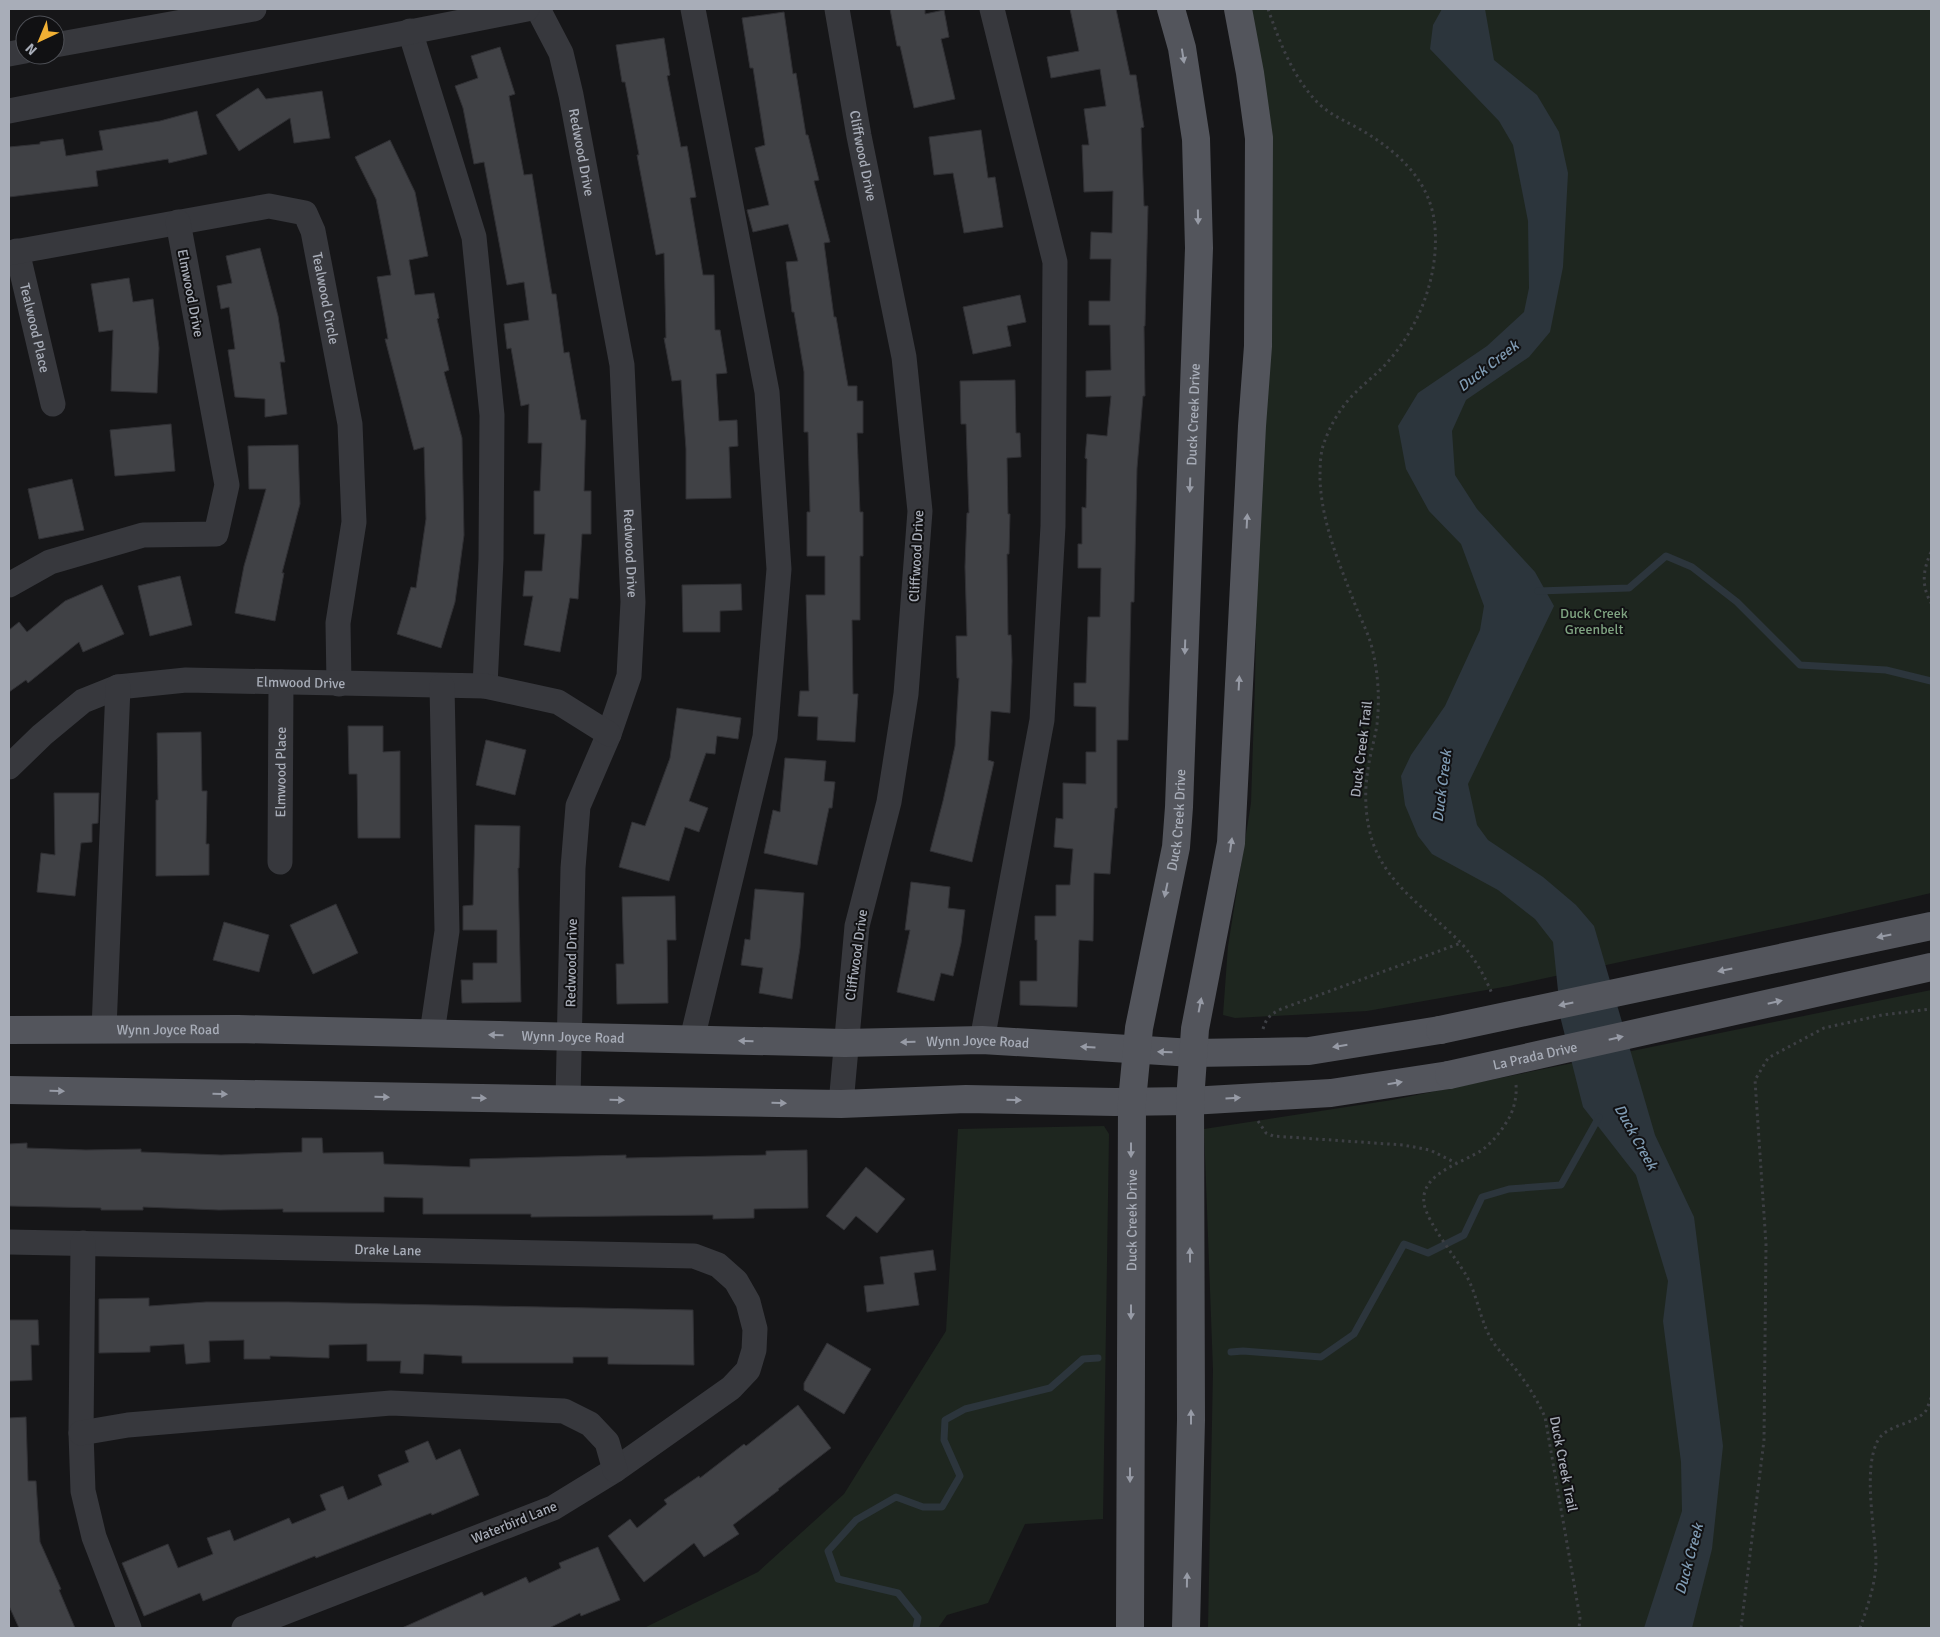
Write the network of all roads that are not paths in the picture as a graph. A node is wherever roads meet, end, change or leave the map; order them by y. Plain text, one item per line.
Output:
1 (254, 9) edge
2 (527, 9) edge
3 (538, 9) edge
4 (693, 9) edge
5 (837, 9) edge
6 (992, 9) edge
7 (1171, 9) edge
8 (1238, 9) edge
9 (410, 31) junction
10 (65, 43) edge
11 (9, 111) edge
12 (178, 222) junction
13 (13, 252) edge
14 (53, 404) dead end
15 (9, 585) edge
16 (281, 682) junction
17 (339, 684) junction
18 (442, 686) junction
19 (485, 686) junction
20 (118, 687) junction
21 (609, 734) junction
22 (9, 767) edge
23 (280, 862) dead end
24 (1931, 926) edge
25 (1931, 967) edge
26 (9, 1030) edge
27 (104, 1030) junction
28 (432, 1033) junction
29 (570, 1037) junction
30 (692, 1039) junction
31 (982, 1040) junction
32 (845, 1043) junction
33 (1137, 1050) junction
34 (1193, 1053) junction
35 (9, 1090) edge
36 (568, 1099) junction
37 (1132, 1101) junction
38 (1190, 1101) junction
39 (841, 1104) junction
40 (9, 1242) edge
41 (83, 1244) junction
42 (748, 1302) joint
43 (80, 1433) junction
44 (615, 1470) junction
45 (129, 1628) edge
46 (244, 1628) edge
47 (1130, 1628) edge
48 (1186, 1628) edge

1 - 10 street
2 - 9 street
3 - 21 street, Redwood Drive
4 - 30 street
5 - 32 street, Cliffwood Drive
6 - 31 street
7 -> 33 main road, Duck Creek Drive
34 -> 8 main road
9 - 11 street
9 - 19 street
12 - 13 street, Tealwood Circle
12 - 15 street, Elmwood Drive
12 - 17 street, Tealwood Circle
13 - 14 street, Tealwood Place
16 - 17 street, Elmwood Drive
16 - 20 street, Elmwood Drive
16 - 23 street, Elmwood Place
17 - 18 street, Elmwood Drive
18 - 19 street, Elmwood Drive
18 - 28 street
19 - 21 street, Elmwood Drive
20 - 22 street, Elmwood Drive
20 - 27 street
21 - 29 street, Redwood Drive
24 -> 34 main road, bridge
38 -> 25 main road, La Prada Drive, bridge
26 - 27 main road, Wynn Joyce Road
27 - 28 main road, Wynn Joyce Road
29 -> 28 main road, Wynn Joyce Road
29 - 30 main road, Wynn Joyce Road
29 - 36 street, Redwood Drive
32 -> 30 main road, Wynn Joyce Road
31 -> 32 main road, Wynn Joyce Road
33 -> 31 main road, Wynn Joyce Road
32 - 39 street, Cliffwood Drive
34 -> 33 main road
33 - 37 main road, Duck Creek Drive
34 - 38 main road
35 -> 36 main road
36 -> 39 main road
37 - 38 main road, La Prada Drive
39 -> 37 main road
37 -> 47 main road, Duck Creek Drive
48 -> 38 main road
40 - 41 street, Drake Lane
41 - 42 street, Drake Lane
41 - 43 street
42 - 44 street, Waterbird Lane
43 - 44 street
43 - 45 street
44 - 46 street, Waterbird Lane

